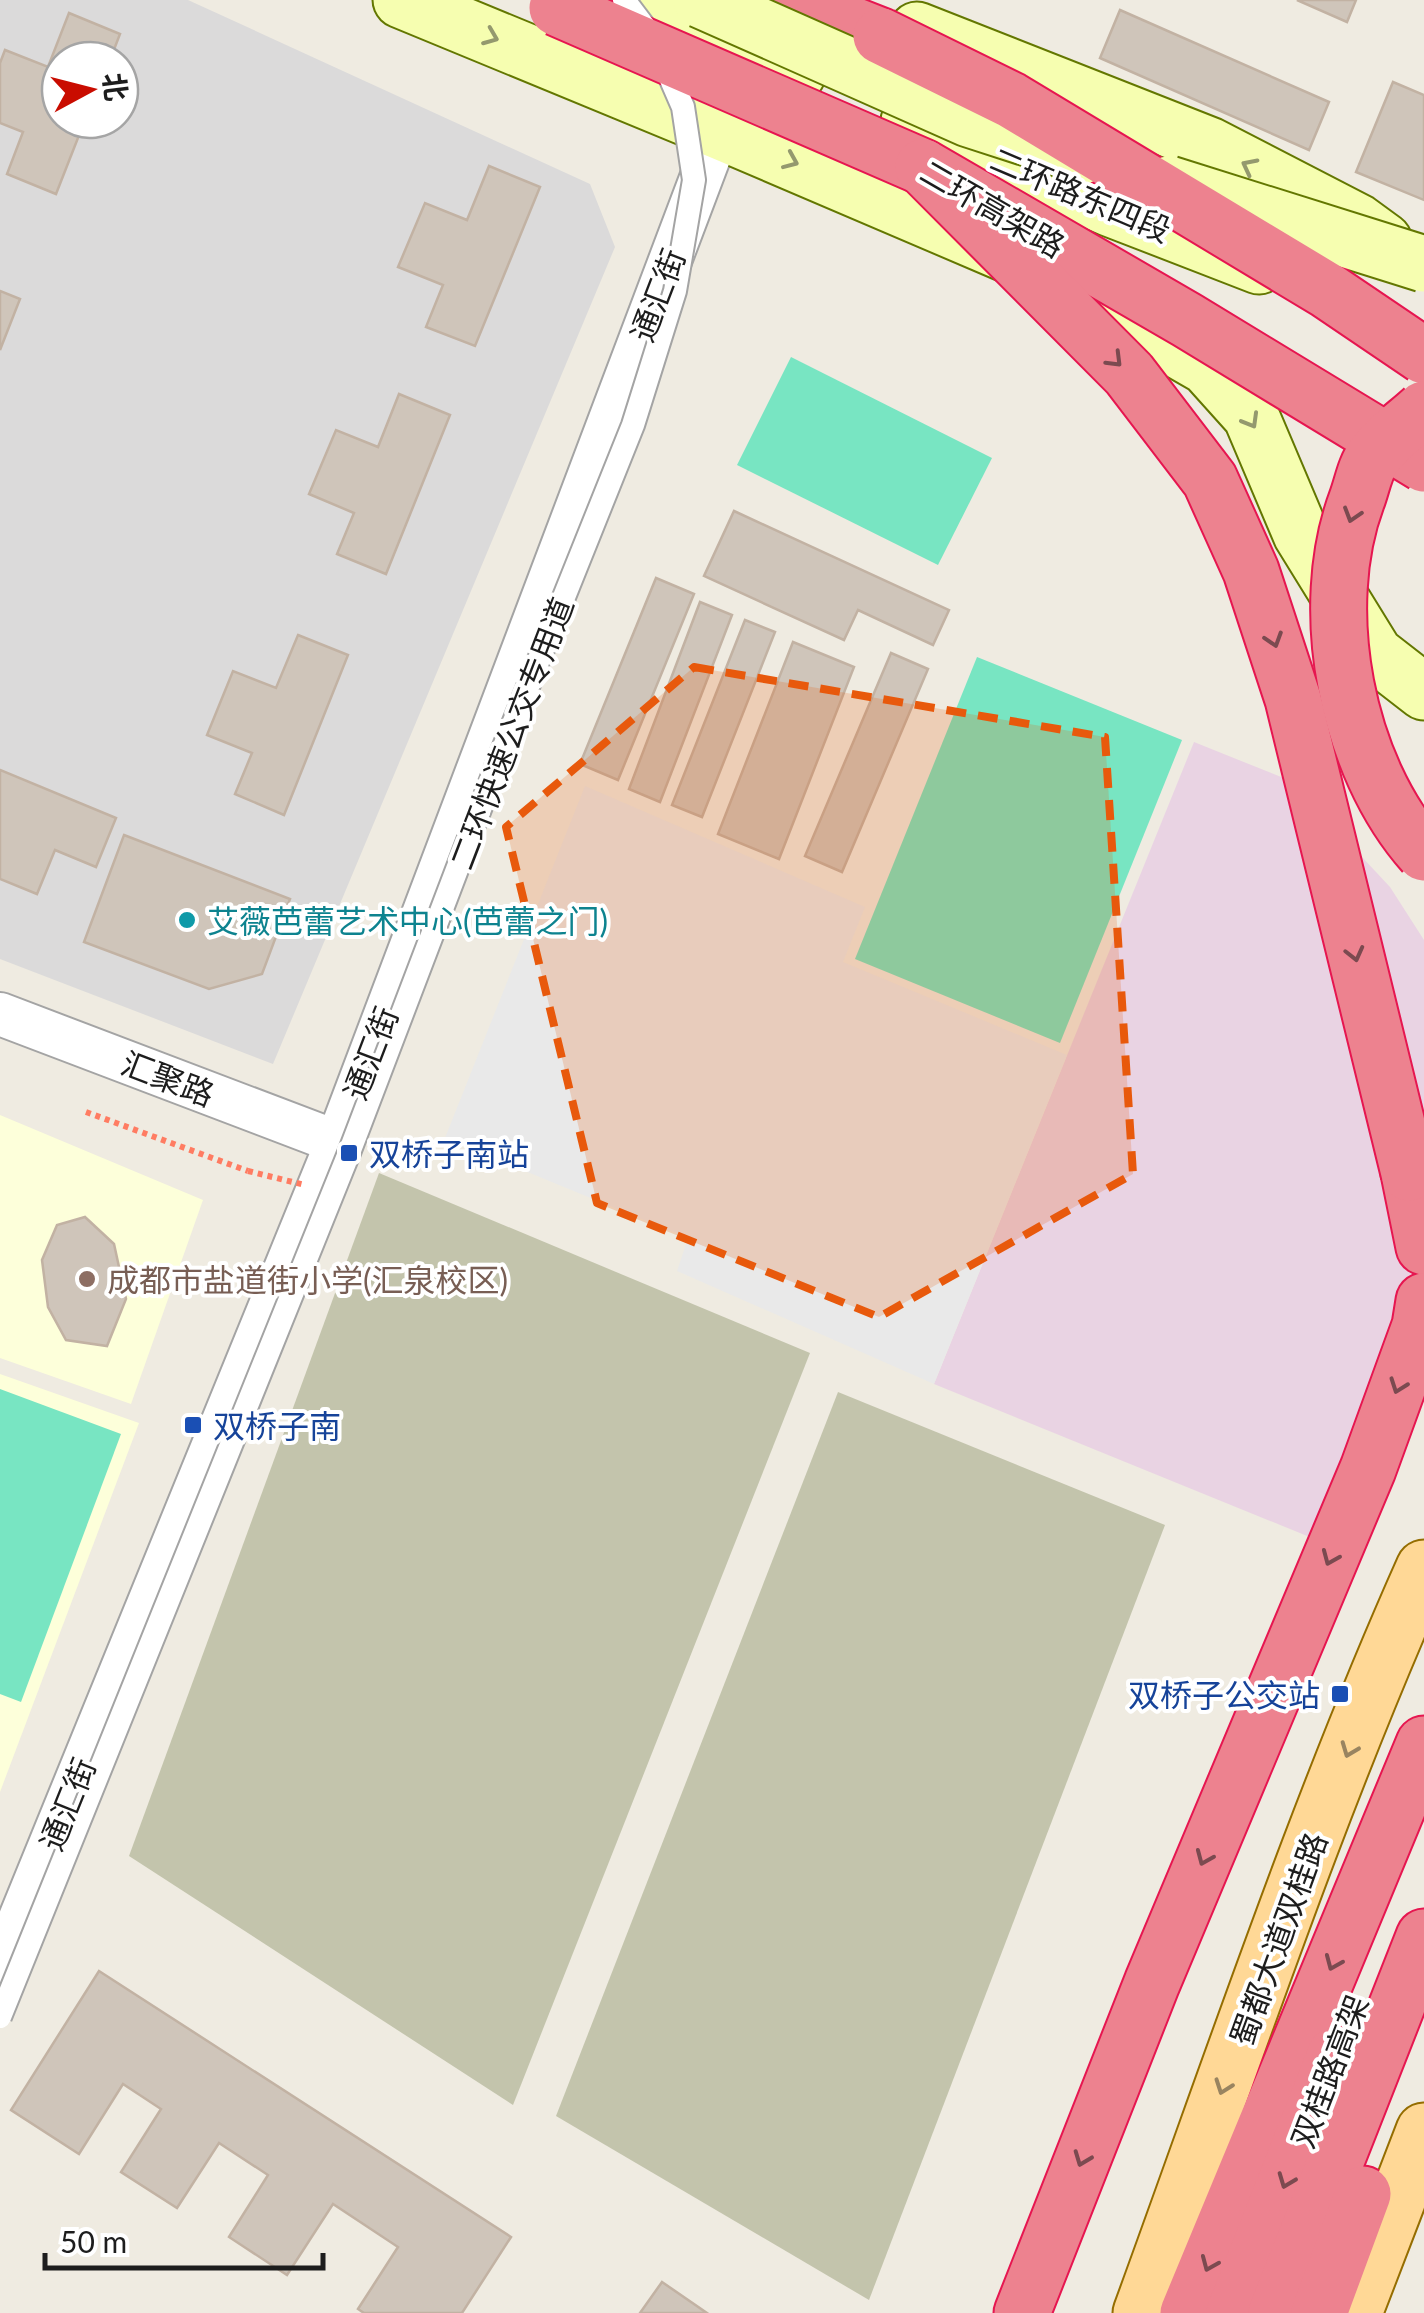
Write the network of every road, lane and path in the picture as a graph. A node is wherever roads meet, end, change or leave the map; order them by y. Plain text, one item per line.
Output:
1 (401, 0) edge
2 (537, 0) edge
3 (624, 0) edge
4 (632, 0) edge
5 (701, 0) edge
6 (789, 0) edge
7 (842, 0) edge
8 (719, 130) junction
9 (923, 167) junction
10 (1424, 266) edge
11 (1424, 330) edge
12 (1424, 356) edge
13 (1424, 408) edge
14 (1424, 464) edge
15 (1424, 692) edge
16 (1424, 853) edge
17 (0, 1014) edge
18 (86, 1112) dead end
19 (337, 1142) junction
20 (334, 1191) junction
21 (1424, 1247) edge
22 (1424, 1301) edge
23 (1424, 1568) edge
24 (1424, 1744) edge
25 (1424, 1829) edge
26 (1424, 1937) edge
27 (0, 1967) edge
28 (0, 2017) edge
29 (1424, 2026) edge
30 (1424, 2130) edge
31 (1022, 2313) edge
32 (1141, 2313) edge
33 (1188, 2313) edge
34 (1234, 2313) edge
35 (1276, 2313) edge
36 (1319, 2313) edge
37 (1354, 2313) edge

1 -> 8 street
2 - 9 highway, 二环高架路, bridge
3 - 20 lane, 二环快速公交专用道, bridge
4 - 11 street, 二环路东四段, bridge
5 - 10 street, 二环路东四段, bridge
6 - 12 highway, bridge
10 -> 7 street
8 -> 15 street
8 - 19 street, 通汇街
9 - 14 highway, 二环高架路, bridge
9 -> 21 highway, bridge
13 -> 16 highway, bridge
17 - 19 street, 汇聚路
18 - 20 path, bridge
19 - 27 street, 通汇街
20 - 28 lane, 二环快速公交专用道, bridge
22 -> 31 highway
23 -> 32 main road, 蜀都大道双桂路
24 -> 33 highway
25 -> 34 highway, 双桂路高架
26 - 35 highway, 双桂路高架
29 - 36 highway
30 - 37 main road

